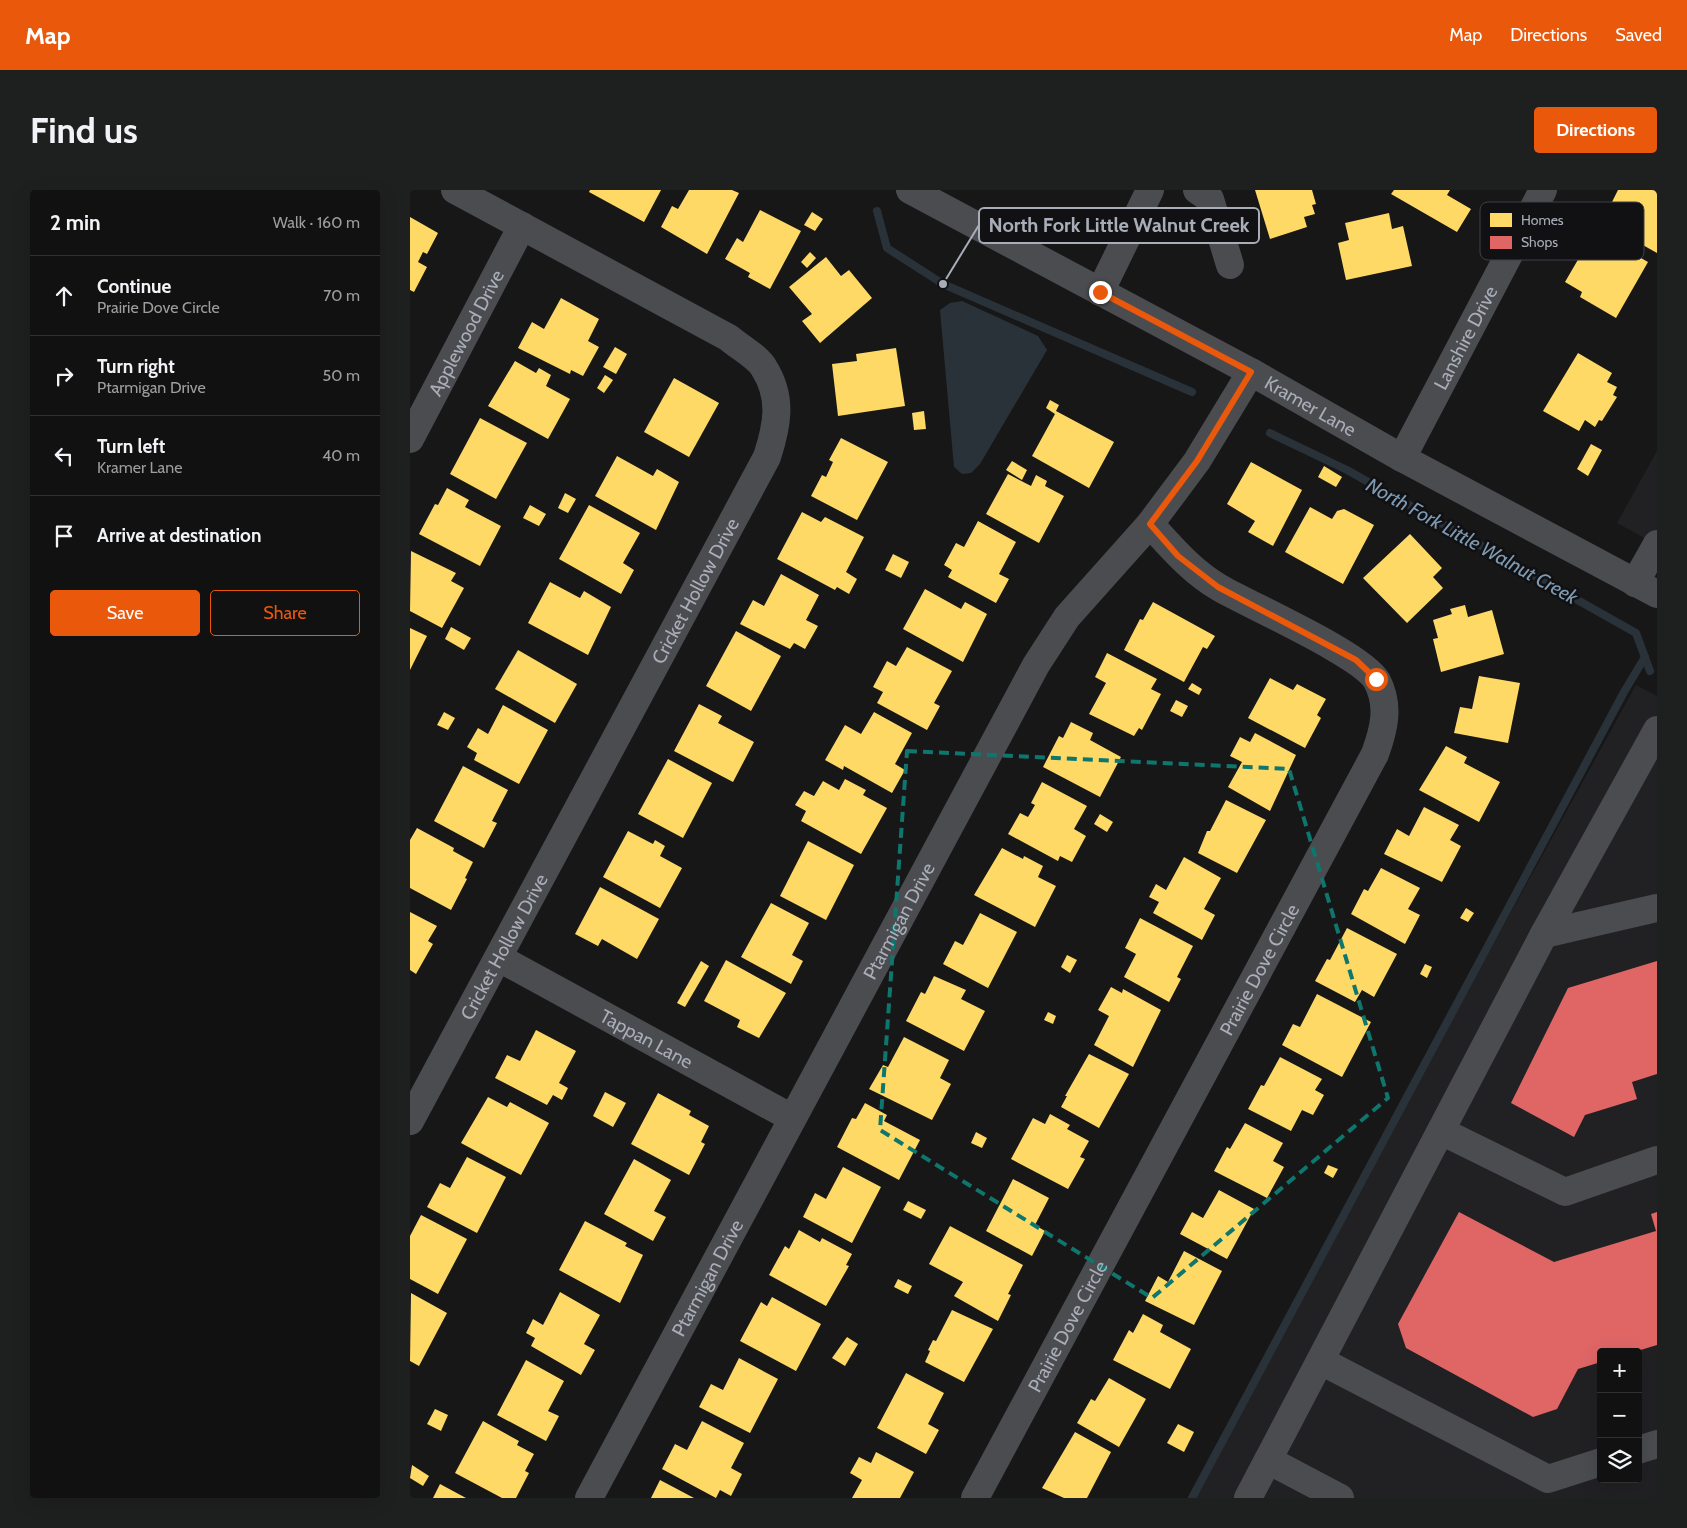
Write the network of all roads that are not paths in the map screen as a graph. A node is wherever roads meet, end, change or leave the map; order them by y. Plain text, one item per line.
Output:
1 (455, 190) edge
2 (910, 190) edge
3 (1150, 190) edge
4 (1197, 190) edge
5 (1543, 190) edge
6 (1537, 202) edge
7 (522, 226) junction
8 (1506, 260) edge
9 (1230, 265) dead end
10 (1100, 292) junction
11 (1251, 372) junction
12 (410, 439) edge
13 (1402, 458) junction
14 (1150, 524) junction
15 (1657, 544) edge
16 (1646, 589) edge
17 (1657, 730) edge
18 (1657, 908) edge
19 (1544, 934) junction
20 (499, 958) junction
21 (792, 1118) junction
22 (410, 1122) edge
23 (1441, 1131) junction
24 (1657, 1160) edge
25 (1321, 1361) junction
26 (1657, 1444) edge
27 (1642, 1449) edge
28 (1268, 1460) junction
29 (1597, 1463) edge
30 (589, 1498) edge
31 (975, 1498) edge
32 (1248, 1498) edge
33 (1340, 1498) edge

1 - 7 street, Cricket Hollow Drive
2 - 10 street, Kramer Lane
3 - 10 street
4 - 9 street
5 - 6 street, Lanshire Drive
7 - 12 street, Applewood Drive
7 - 20 street, Cricket Hollow Drive
8 - 13 street, Lanshire Drive
10 - 11 street, Kramer Lane
11 - 13 street, Kramer Lane
11 - 14 street, Ptarmigan Drive
13 - 16 street, Kramer Lane
14 - 21 street, Ptarmigan Drive
14 - 31 street, Prairie Dove Circle
15 - 16 street
17 - 19 street
18 - 19 street
19 - 23 street
20 - 21 street, Tappan Lane
20 - 22 street, Cricket Hollow Drive
21 - 30 street, Ptarmigan Drive
23 - 24 street
23 - 25 street
25 - 28 street
25 - 29 street
26 - 27 street
28 - 32 street
28 - 33 street

